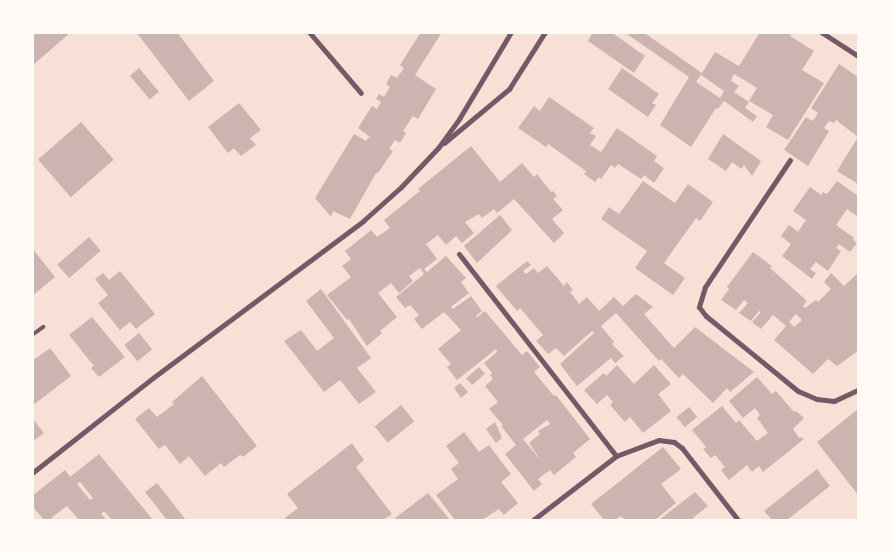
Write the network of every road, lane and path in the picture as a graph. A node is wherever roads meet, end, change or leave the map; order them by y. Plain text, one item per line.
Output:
1 (309, 32) edge
2 (511, 32) edge
3 (545, 32) edge
4 (821, 32) edge
5 (858, 56) edge
6 (360, 93) dead end
7 (438, 148) junction
8 (790, 160) dead end
9 (459, 254) dead end
10 (43, 327) dead end
11 (32, 335) edge
12 (858, 390) edge
13 (616, 456) junction
14 (32, 473) edge
15 (533, 520) edge
16 (738, 520) edge

1 - 6 street
2 - 7 street
3 - 7 street
4 - 5 street
7 - 14 street
8 - 12 street
9 - 13 street
10 - 11 lane
13 - 15 street
13 - 16 street

